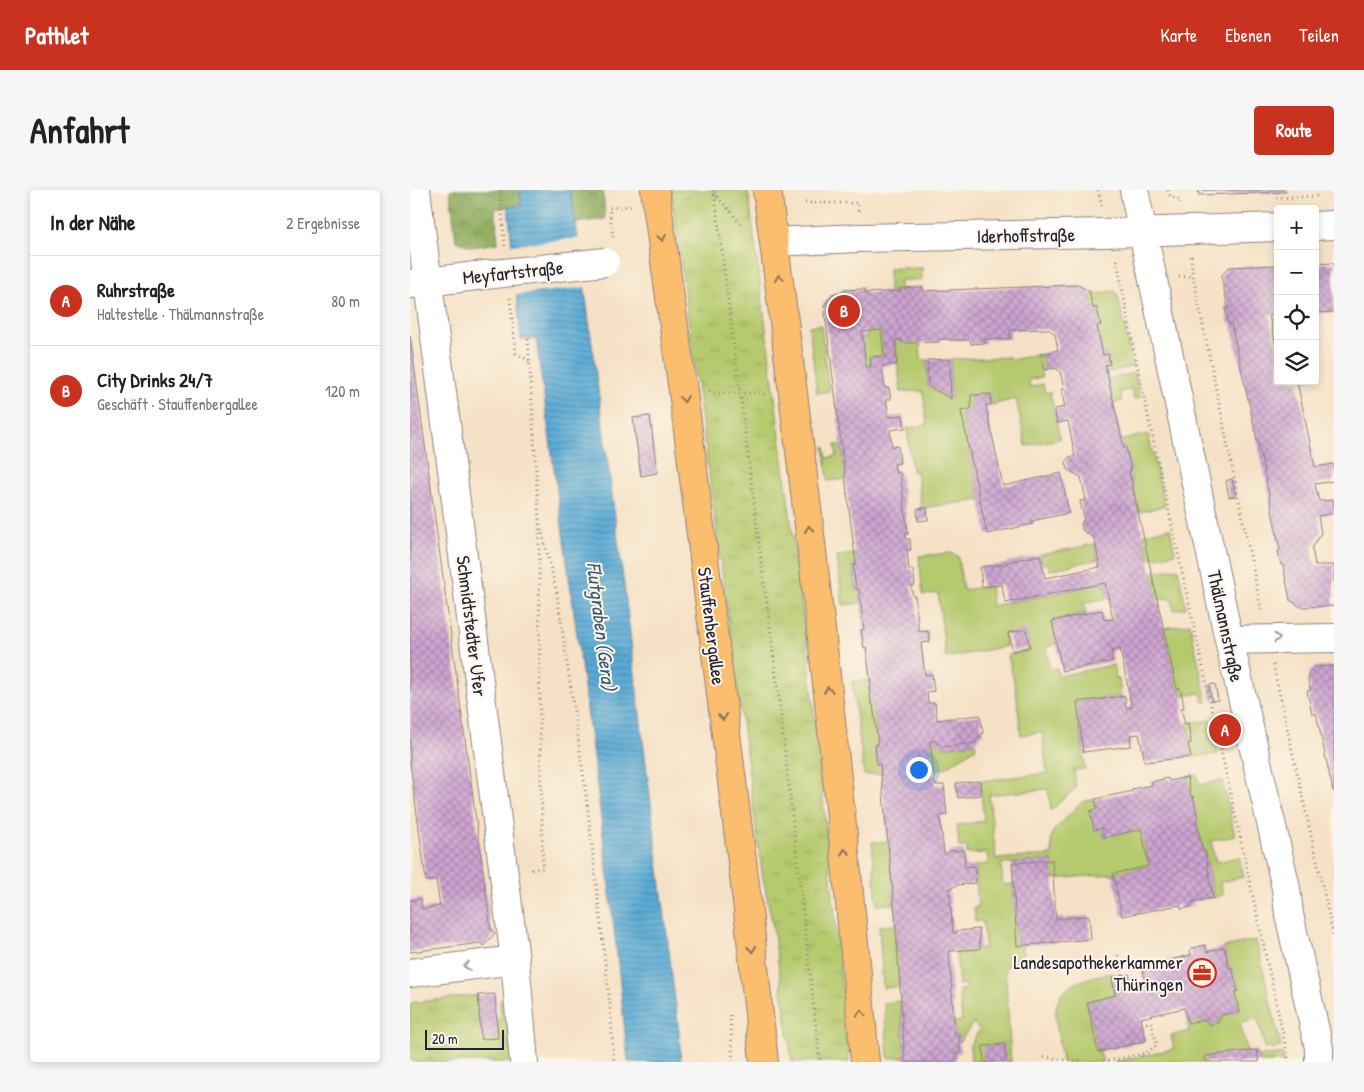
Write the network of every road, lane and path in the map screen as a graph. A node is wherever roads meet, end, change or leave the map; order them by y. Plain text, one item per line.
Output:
1 (416, 190) edge
2 (655, 190) edge
3 (767, 190) edge
4 (1098, 190) edge
5 (1134, 190) edge
6 (1168, 190) edge
7 (714, 191) edge
8 (805, 203) dead end
9 (846, 203) dead end
10 (621, 206) dead end
11 (1334, 225) edge
12 (1319, 226) edge
13 (1274, 227) edge
14 (1186, 229) junction
15 (1142, 231) junction
16 (613, 233) dead end
17 (1104, 233) junction
18 (774, 242) junction
19 (611, 261) dead end
20 (419, 283) edge
21 (528, 339) dead end
22 (683, 391) junction
23 (739, 392) junction
24 (794, 402) junction
25 (539, 519) junction
26 (1268, 638) junction
27 (1334, 638) edge
28 (1229, 640) junction
29 (504, 874) junction
30 (1334, 938) edge
31 (1118, 955) dead end
32 (515, 960) junction
33 (410, 973) edge
34 (1123, 975) dead end
35 (1142, 1024) dead end
36 (1044, 1057) dead end
37 (524, 1062) edge
38 (614, 1062) edge
39 (764, 1062) edge
40 (820, 1062) edge
41 (864, 1062) edge
42 (1080, 1062) edge
43 (1103, 1062) edge
44 (1289, 1062) edge
45 (1319, 1062) edge

1 - 20 street, Schmidtstedter Ufer
2 -> 22 main road, Stauffenbergallee
3 - 18 main road
4 - 17 path
5 - 15 street, Thälmannstraße
6 - 14 path
7 - 18 path
7 - 23 path
8 - 9 path
10 - 16 path
11 - 12 street
13 - 14 street, Iderhoffstraße
14 - 15 street, Iderhoffstraße
14 - 26 path
15 - 17 street, Iderhoffstraße
15 - 28 street, Thälmannstraße
17 - 18 street, Iderhoffstraße
17 - 44 path
24 -> 18 main road
19 - 20 street, Meyfartstraße, bridge
20 - 29 street, Schmidtstedter Ufer
21 - 25 path
22 - 23 path
22 -> 39 main road, Stauffenbergallee
23 - 24 path
23 - 40 path
41 -> 24 main road
25 - 29 path
25 - 38 path
26 -> 27 street
26 - 28 street
26 - 30 path
28 - 45 street, Thälmannstraße
29 - 32 street, Schmidtstedter Ufer
31 - 34 path
32 -> 33 street
32 - 37 street, Schmidtstedter Ufer
35 - 43 path
36 - 42 path

